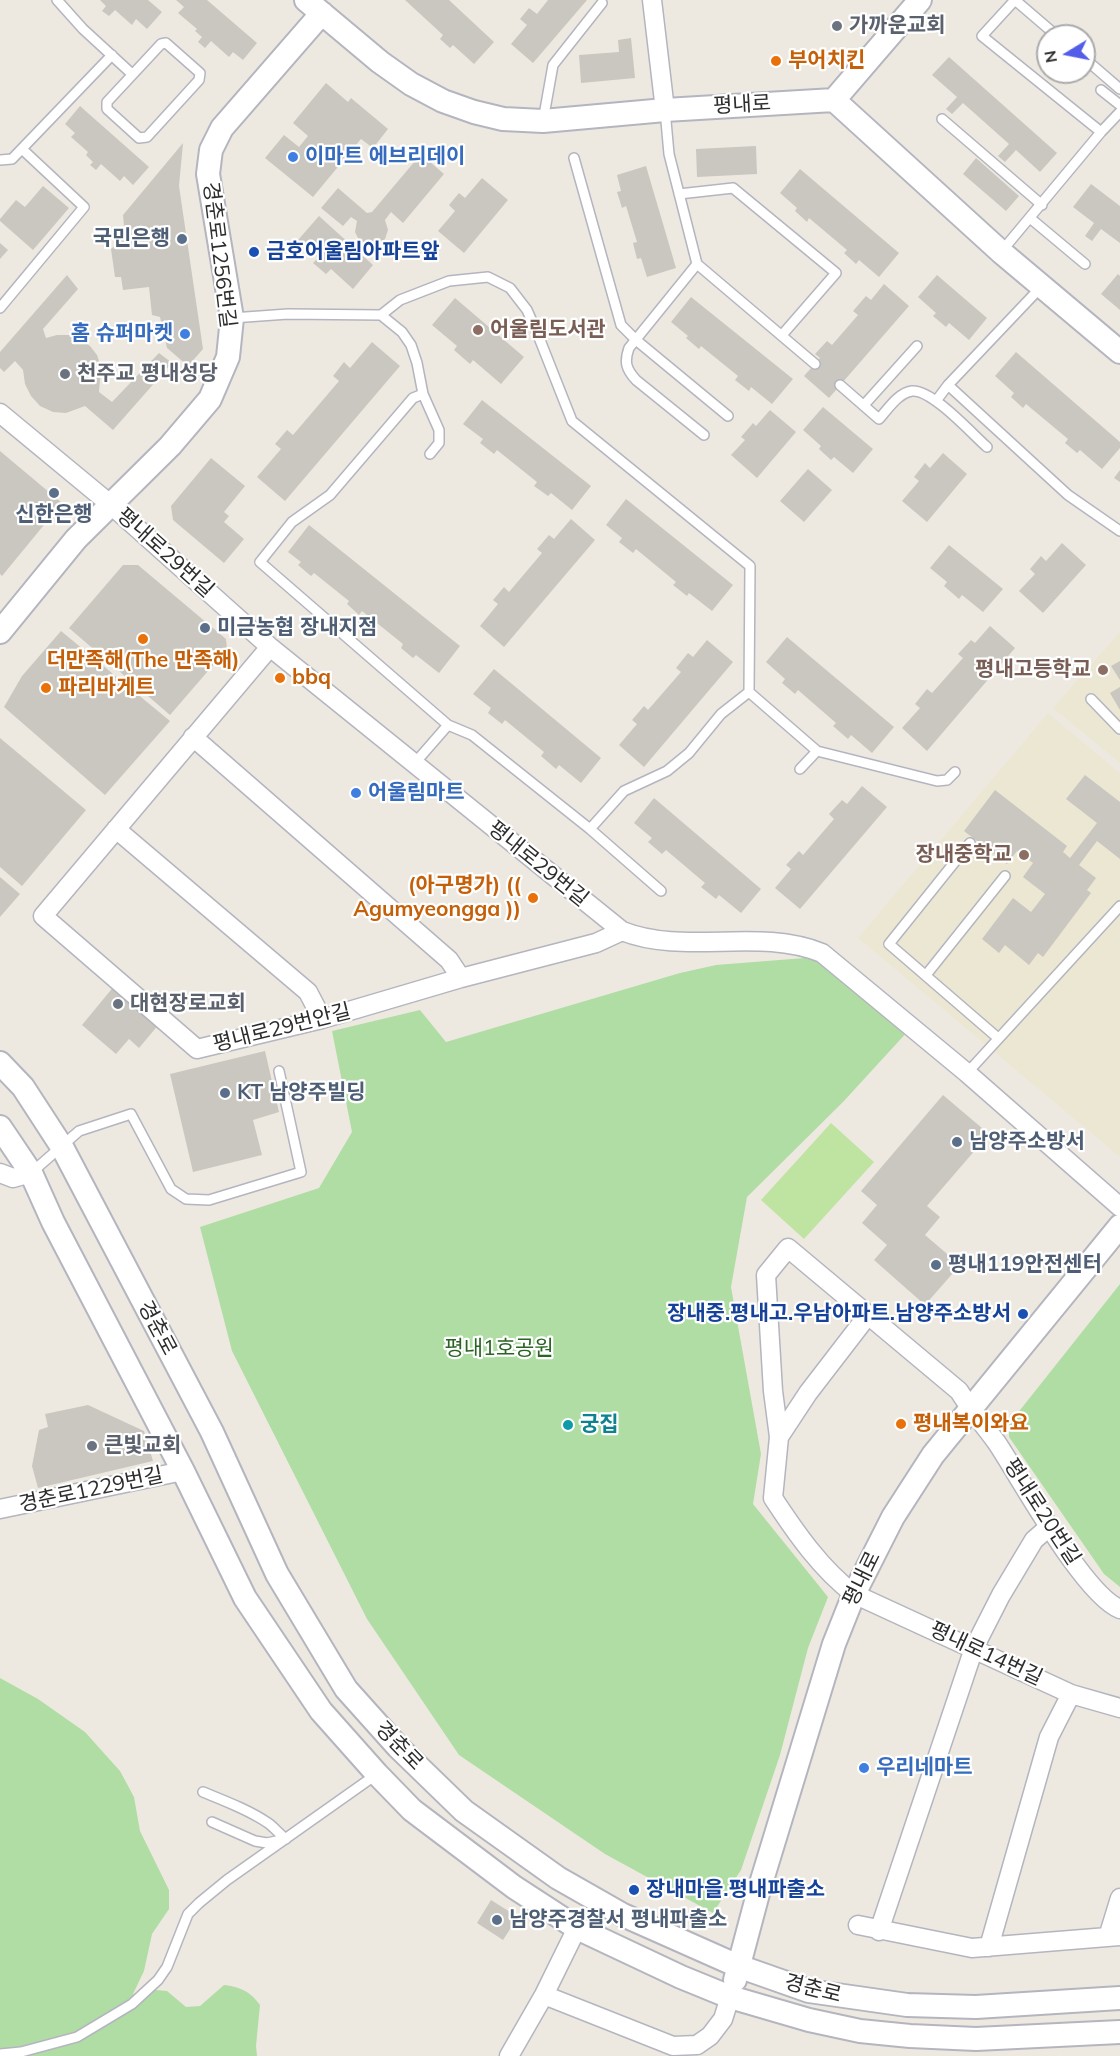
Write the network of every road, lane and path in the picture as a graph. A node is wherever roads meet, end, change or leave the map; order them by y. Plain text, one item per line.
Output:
1 (57, 0) edge
2 (652, 0) edge
3 (920, 0) edge
4 (602, 3) dead end
5 (319, 5) edge
6 (1043, 24) edge
7 (112, 55) junction
8 (1096, 68) edge
9 (132, 74) junction
10 (1036, 80) edge
11 (1042, 84) edge
12 (1120, 89) edge
13 (1101, 90) dead end
14 (834, 100) junction
15 (1120, 105) edge
16 (665, 110) junction
17 (1120, 112) edge
18 (942, 119) dead end
19 (543, 121) junction
20 (1101, 132) junction
21 (22, 149) junction
22 (574, 158) dead end
23 (0, 160) edge
24 (679, 194) junction
25 (1042, 205) junction
26 (1030, 218) junction
27 (1001, 252) junction
28 (698, 264) junction
29 (1086, 264) dead end
30 (1041, 287) junction
31 (0, 308) edge
32 (381, 315) junction
33 (232, 318) junction
34 (782, 336) junction
35 (636, 340) junction
36 (917, 346) dead end
37 (1120, 352) edge
38 (815, 364) dead end
39 (840, 385) dead end
40 (948, 385) junction
41 (423, 394) junction
42 (936, 401) junction
43 (864, 405) junction
44 (0, 413) edge
45 (728, 416) dead end
46 (704, 435) dead end
47 (987, 447) dead end
48 (430, 454) dead end
49 (110, 504) junction
50 (1120, 531) edge
51 (0, 632) edge
52 (270, 647) junction
53 (748, 692) junction
54 (1091, 699) dead end
55 (448, 725) junction
56 (1120, 729) edge
57 (193, 737) junction
58 (817, 751) junction
59 (414, 764) junction
60 (800, 769) dead end
61 (955, 772) dead end
62 (116, 829) junction
63 (590, 829) junction
64 (970, 843) dead end
65 (1005, 876) dead end
66 (662, 891) dead end
67 (1120, 906) edge
68 (622, 931) junction
69 (926, 975) junction
70 (461, 978) junction
71 (322, 1019) junction
72 (998, 1038) junction
73 (0, 1063) edge
74 (279, 1071) dead end
75 (967, 1073) junction
76 (0, 1127) edge
77 (62, 1148) junction
78 (0, 1173) edge
79 (31, 1173) junction
80 (1120, 1207) edge
81 (1120, 1226) edge
82 (868, 1315) junction
83 (970, 1409) junction
84 (779, 1437) junction
85 (183, 1471) junction
86 (0, 1509) edge
87 (1050, 1526) junction
88 (854, 1594) junction
89 (1120, 1609) edge
90 (974, 1648) junction
91 (1071, 1694) junction
92 (1120, 1708) edge
93 (376, 1774) junction
94 (203, 1792) dead end
95 (212, 1822) dead end
96 (286, 1839) junction
97 (1120, 1898) edge
98 (858, 1925) dead end
99 (577, 1928) junction
100 (879, 1931) junction
101 (1114, 1937) edge
102 (988, 1947) junction
103 (738, 1966) junction
104 (544, 1995) junction
105 (730, 1997) junction
106 (1120, 1998) edge
107 (1120, 2032) edge
108 (0, 2054) edge
109 (508, 2056) edge

1 - 7 lane
2 - 16 street
3 - 14 street
4 - 19 lane
5 - 19 street, 평내로
5 - 33 street, 경춘로1256번길
6 - 10 lane
7 - 9 lane
7 - 21 lane
8 - 12 lane
9 - 9 lane
11 - 20 lane
13 - 15 lane
14 - 16 street, 평내로
14 - 27 street
16 - 19 street, 평내로
16 - 24 lane
17 - 20 lane
18 - 25 lane
20 - 25 lane
21 - 23 lane
21 - 31 lane
22 - 35 lane
24 - 28 lane
24 - 34 lane
25 - 26 lane
26 - 27 lane
26 - 29 lane
27 - 30 street
28 - 34 lane
28 - 35 lane
30 - 37 street
30 - 40 lane
32 - 33 lane
32 - 41 lane
32 - 53 lane
33 - 49 street, 경춘로1256번길
34 - 38 lane
35 - 45 lane
35 - 46 lane
36 - 43 lane
39 - 43 lane
40 - 42 lane
40 - 50 lane
41 - 48 lane
41 - 55 lane
42 - 43 lane
42 - 47 lane
44 - 49 street, 평내로29번길
49 - 51 street, 경춘로1256번길
49 - 52 street, 평내로29번길
52 - 57 street, 평내로29번안길
52 - 59 street, 평내로29번길
53 - 58 lane
53 - 63 lane
54 - 56 lane
55 - 59 lane
55 - 63 lane
57 - 62 street, 평내로29번안길
57 - 70 street
58 - 60 lane
58 - 61 lane
59 - 68 street, 평내로29번길
62 - 71 street
62 - 71 street, 평내로29번안길
63 - 66 lane
64 - 69 lane
65 - 69 lane
67 - 72 lane
68 - 70 street, 평내로29번안길
68 - 75 street, 평내로29번길
69 - 72 lane
70 - 71 street, 평내로29번안길
72 - 75 lane
73 - 77 street, 경춘로
74 - 77 lane
75 - 80 street, 평내로29번길
76 - 79 street, 경춘로
77 - 79 lane
77 - 103 street, 경춘로
78 - 79 street
79 - 85 street, 경춘로
81 - 83 street, 평내로
82 - 83 street, 평내로20번길
82 - 84 street
82 - 84 street, 평내로20번길
83 - 87 street, 평내로20번길
83 - 88 street, 평내로
84 - 88 street, 평내로14번길
85 - 86 street, 경춘로1229번길
85 - 93 street, 경춘로
87 - 89 street, 평내로20번길
87 - 90 street
88 - 90 street, 평내로14번길
88 - 103 street, 평내로
90 - 91 street, 평내로14번길
90 - 100 street
91 - 92 street, 평내로14번길
91 - 102 street
93 - 96 lane
93 - 99 street, 경춘로
94 - 96 lane
95 - 96 lane
96 - 108 lane
97 - 101 street
98 - 100 street
99 - 104 street
99 - 105 street, 경춘로
100 - 102 street
101 - 102 street
103 - 105 street, 평내로
103 - 106 street, 경춘로
104 - 105 street
104 - 109 street
105 - 107 street, 경춘로

